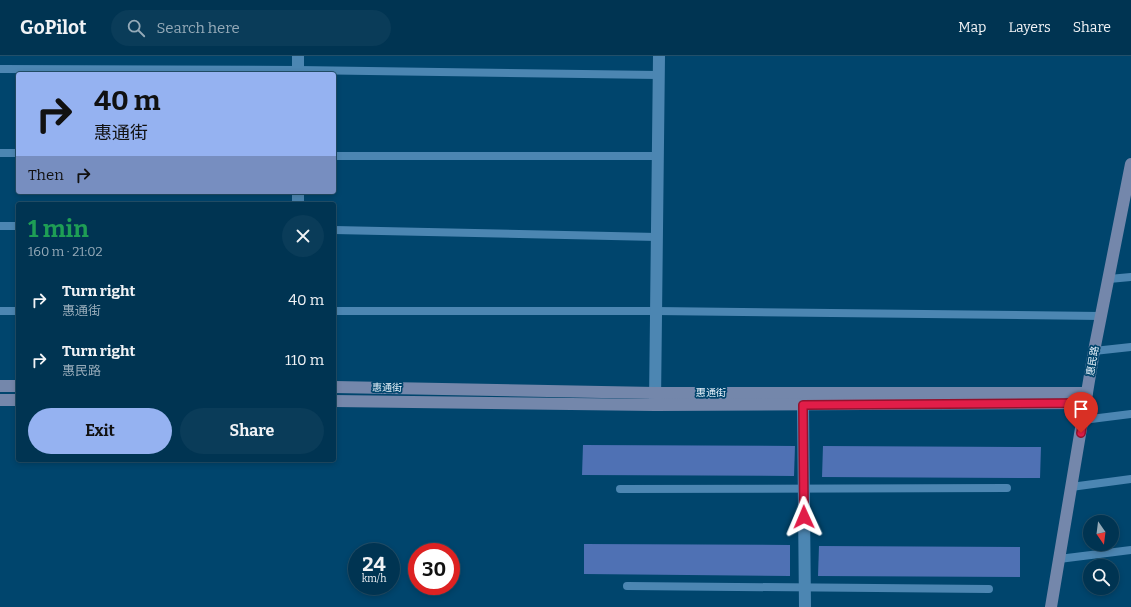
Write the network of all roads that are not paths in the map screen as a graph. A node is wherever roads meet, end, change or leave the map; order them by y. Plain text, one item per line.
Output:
1 (298, 56) edge
2 (658, 56) edge
3 (0, 69) edge
4 (298, 72) edge
5 (336, 72) edge
6 (658, 75) junction
7 (0, 153) edge
8 (16, 153) edge
9 (336, 156) edge
10 (657, 156) junction
11 (1131, 164) edge
12 (1126, 209) edge
13 (0, 226) edge
14 (16, 226) edge
15 (336, 230) edge
16 (657, 237) junction
17 (1131, 277) edge
18 (1109, 279) junction
19 (0, 311) edge
20 (16, 311) edge
21 (336, 311) edge
22 (656, 312) junction
23 (1101, 316) junction
24 (1131, 347) edge
25 (1094, 351) junction
26 (0, 386) edge
27 (16, 386) edge
28 (336, 387) edge
29 (655, 393) junction
30 (1086, 398) junction
31 (0, 400) edge
32 (16, 400) edge
33 (336, 401) edge
34 (655, 405) junction
35 (803, 405) junction
36 (1131, 414) edge
37 (1083, 420) junction
38 (1131, 480) edge
39 (1071, 487) junction
40 (1007, 488) dead end
41 (620, 489) dead end
42 (804, 489) junction
43 (1131, 550) edge
44 (1059, 559) junction
45 (627, 586) dead end
46 (805, 587) junction
47 (989, 589) dead end
48 (805, 607) edge
49 (1050, 607) edge

1 - 4 street
2 - 6 street
3 - 4 lane
5 - 6 lane
6 - 10 street
7 - 8 lane
9 - 10 lane
10 - 16 street
11 - 12 street, 惠民路
12 - 18 street, 惠民路
13 - 14 lane
15 - 16 lane
16 - 22 street
17 - 18 lane
18 - 23 street, 惠民路
19 - 20 lane
21 - 22 lane
22 - 23 lane
22 - 29 street
23 - 25 street, 惠民路
24 - 25 lane
25 - 30 street, 惠民路
26 - 27 street
28 - 29 street, 惠通街
29 - 30 street, 惠通街
29 - 34 street
30 - 35 street, 惠通街
30 - 37 street, 惠民路
31 - 32 street
33 - 34 street, 惠通街
34 - 35 street, 惠通街
35 - 42 street
36 - 37 lane
37 - 39 street, 惠民路
38 - 39 lane
39 - 44 street, 惠民路
40 - 42 lane
41 - 42 lane
42 - 46 street
43 - 44 lane
44 - 49 street, 惠民路
45 - 46 lane
46 - 47 lane
46 - 48 street

